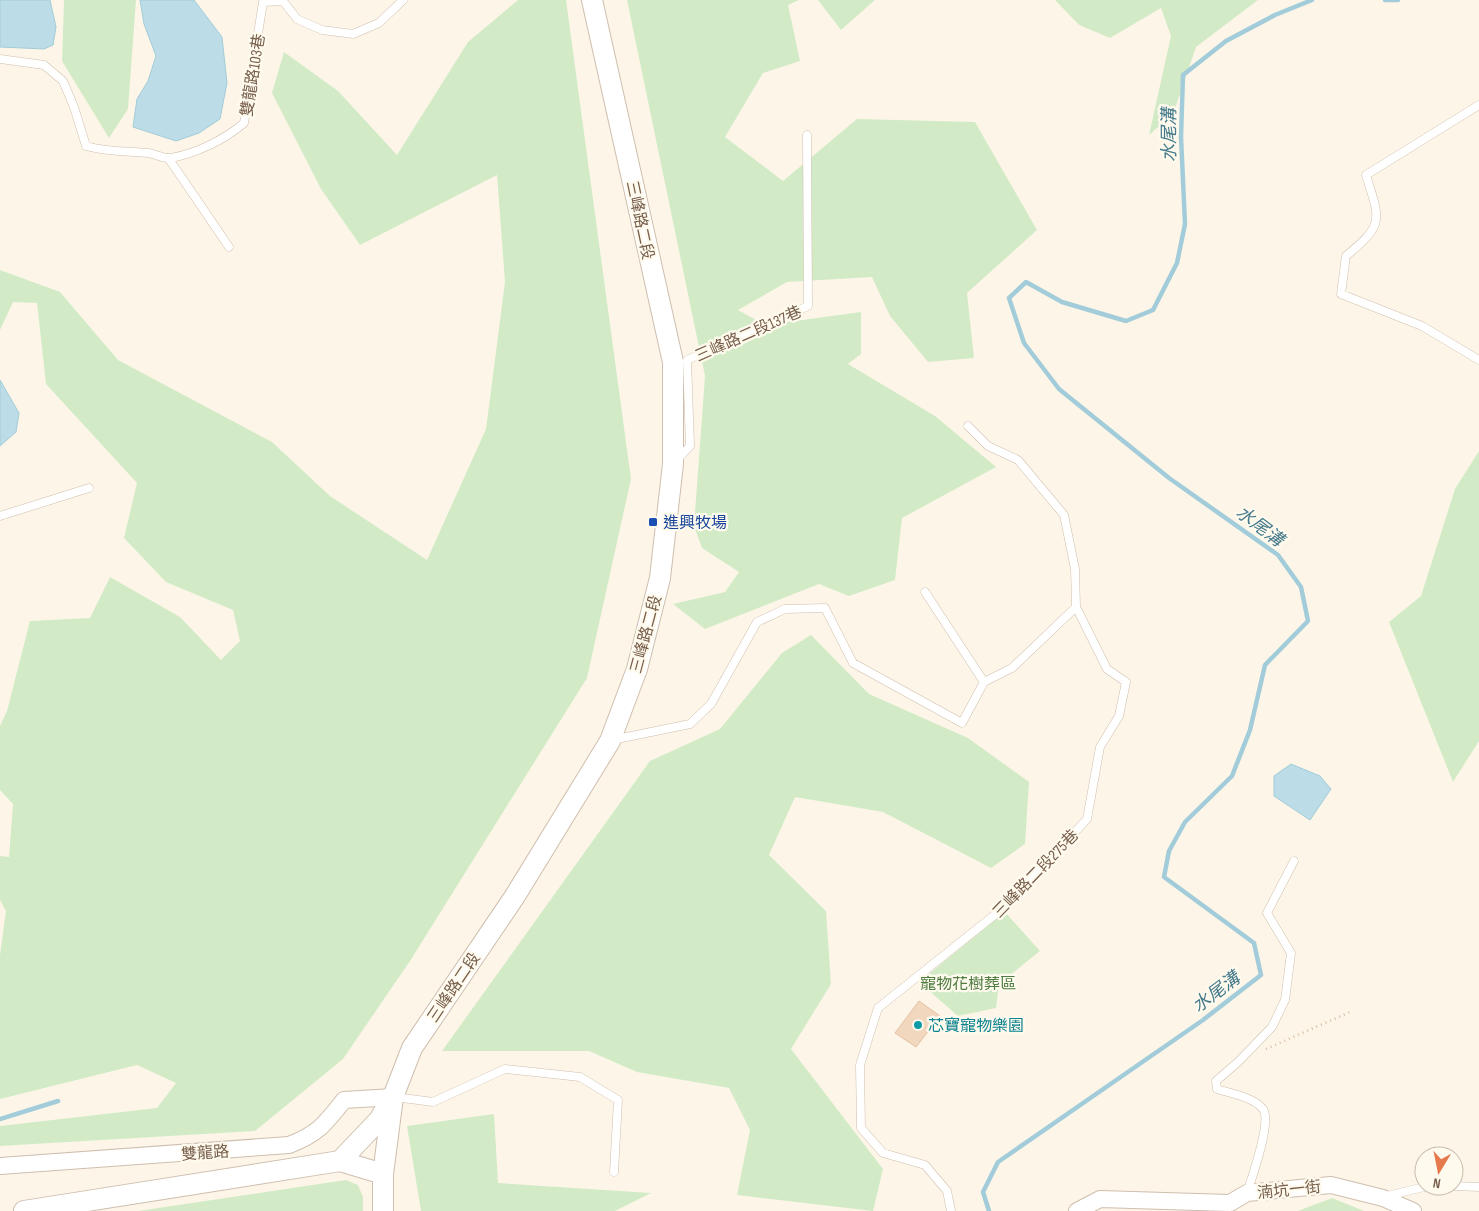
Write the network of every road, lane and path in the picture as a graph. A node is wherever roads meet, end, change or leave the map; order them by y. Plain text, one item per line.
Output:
1 (403, 0) edge
2 (592, 0) edge
3 (0, 59) edge
4 (1479, 105) edge
5 (808, 135) dead end
6 (169, 158) junction
7 (230, 247) dead end
8 (1479, 360) edge
9 (968, 426) dead end
10 (673, 464) junction
11 (89, 488) dead end
12 (0, 516) edge
13 (925, 592) dead end
14 (1076, 607) junction
15 (984, 682) junction
16 (610, 741) junction
17 (1294, 861) dead end
18 (1350, 1012) dead end
19 (1262, 1051) dead end
20 (392, 1097) junction
21 (340, 1161) junction
22 (0, 1166) edge
23 (614, 1172) dead end
24 (1464, 1186) edge
25 (1479, 1187) edge
26 (1414, 1190) edge
27 (383, 1193) edge
28 (1247, 1193) junction
29 (1383, 1198) junction
30 (24, 1211) edge
31 (950, 1211) edge
32 (1077, 1211) edge
33 (1412, 1211) edge

1 - 6 lane, 雙龍路103巷
2 - 10 street, 三峰路二段
3 - 6 lane, 雙龍路103巷
4 - 8 lane
5 - 10 lane, 三峰路二段137巷
6 - 7 lane
9 - 14 lane
10 - 16 street, 三峰路二段
11 - 12 lane
13 - 15 lane
14 - 15 lane
14 - 31 lane, 三峰路二段275巷
15 - 16 lane
16 - 20 street, 三峰路二段
17 - 28 lane
18 - 19 path
20 - 21 street
20 - 22 street, 雙龍路
20 - 23 lane
20 - 27 street, 三峰路二段
21 - 27 street
21 - 30 street
24 - 25 lane
26 - 29 lane
28 - 29 street, 湳坑一街
28 - 32 street, 湳坑一街
29 - 33 street, 湳坑一街

